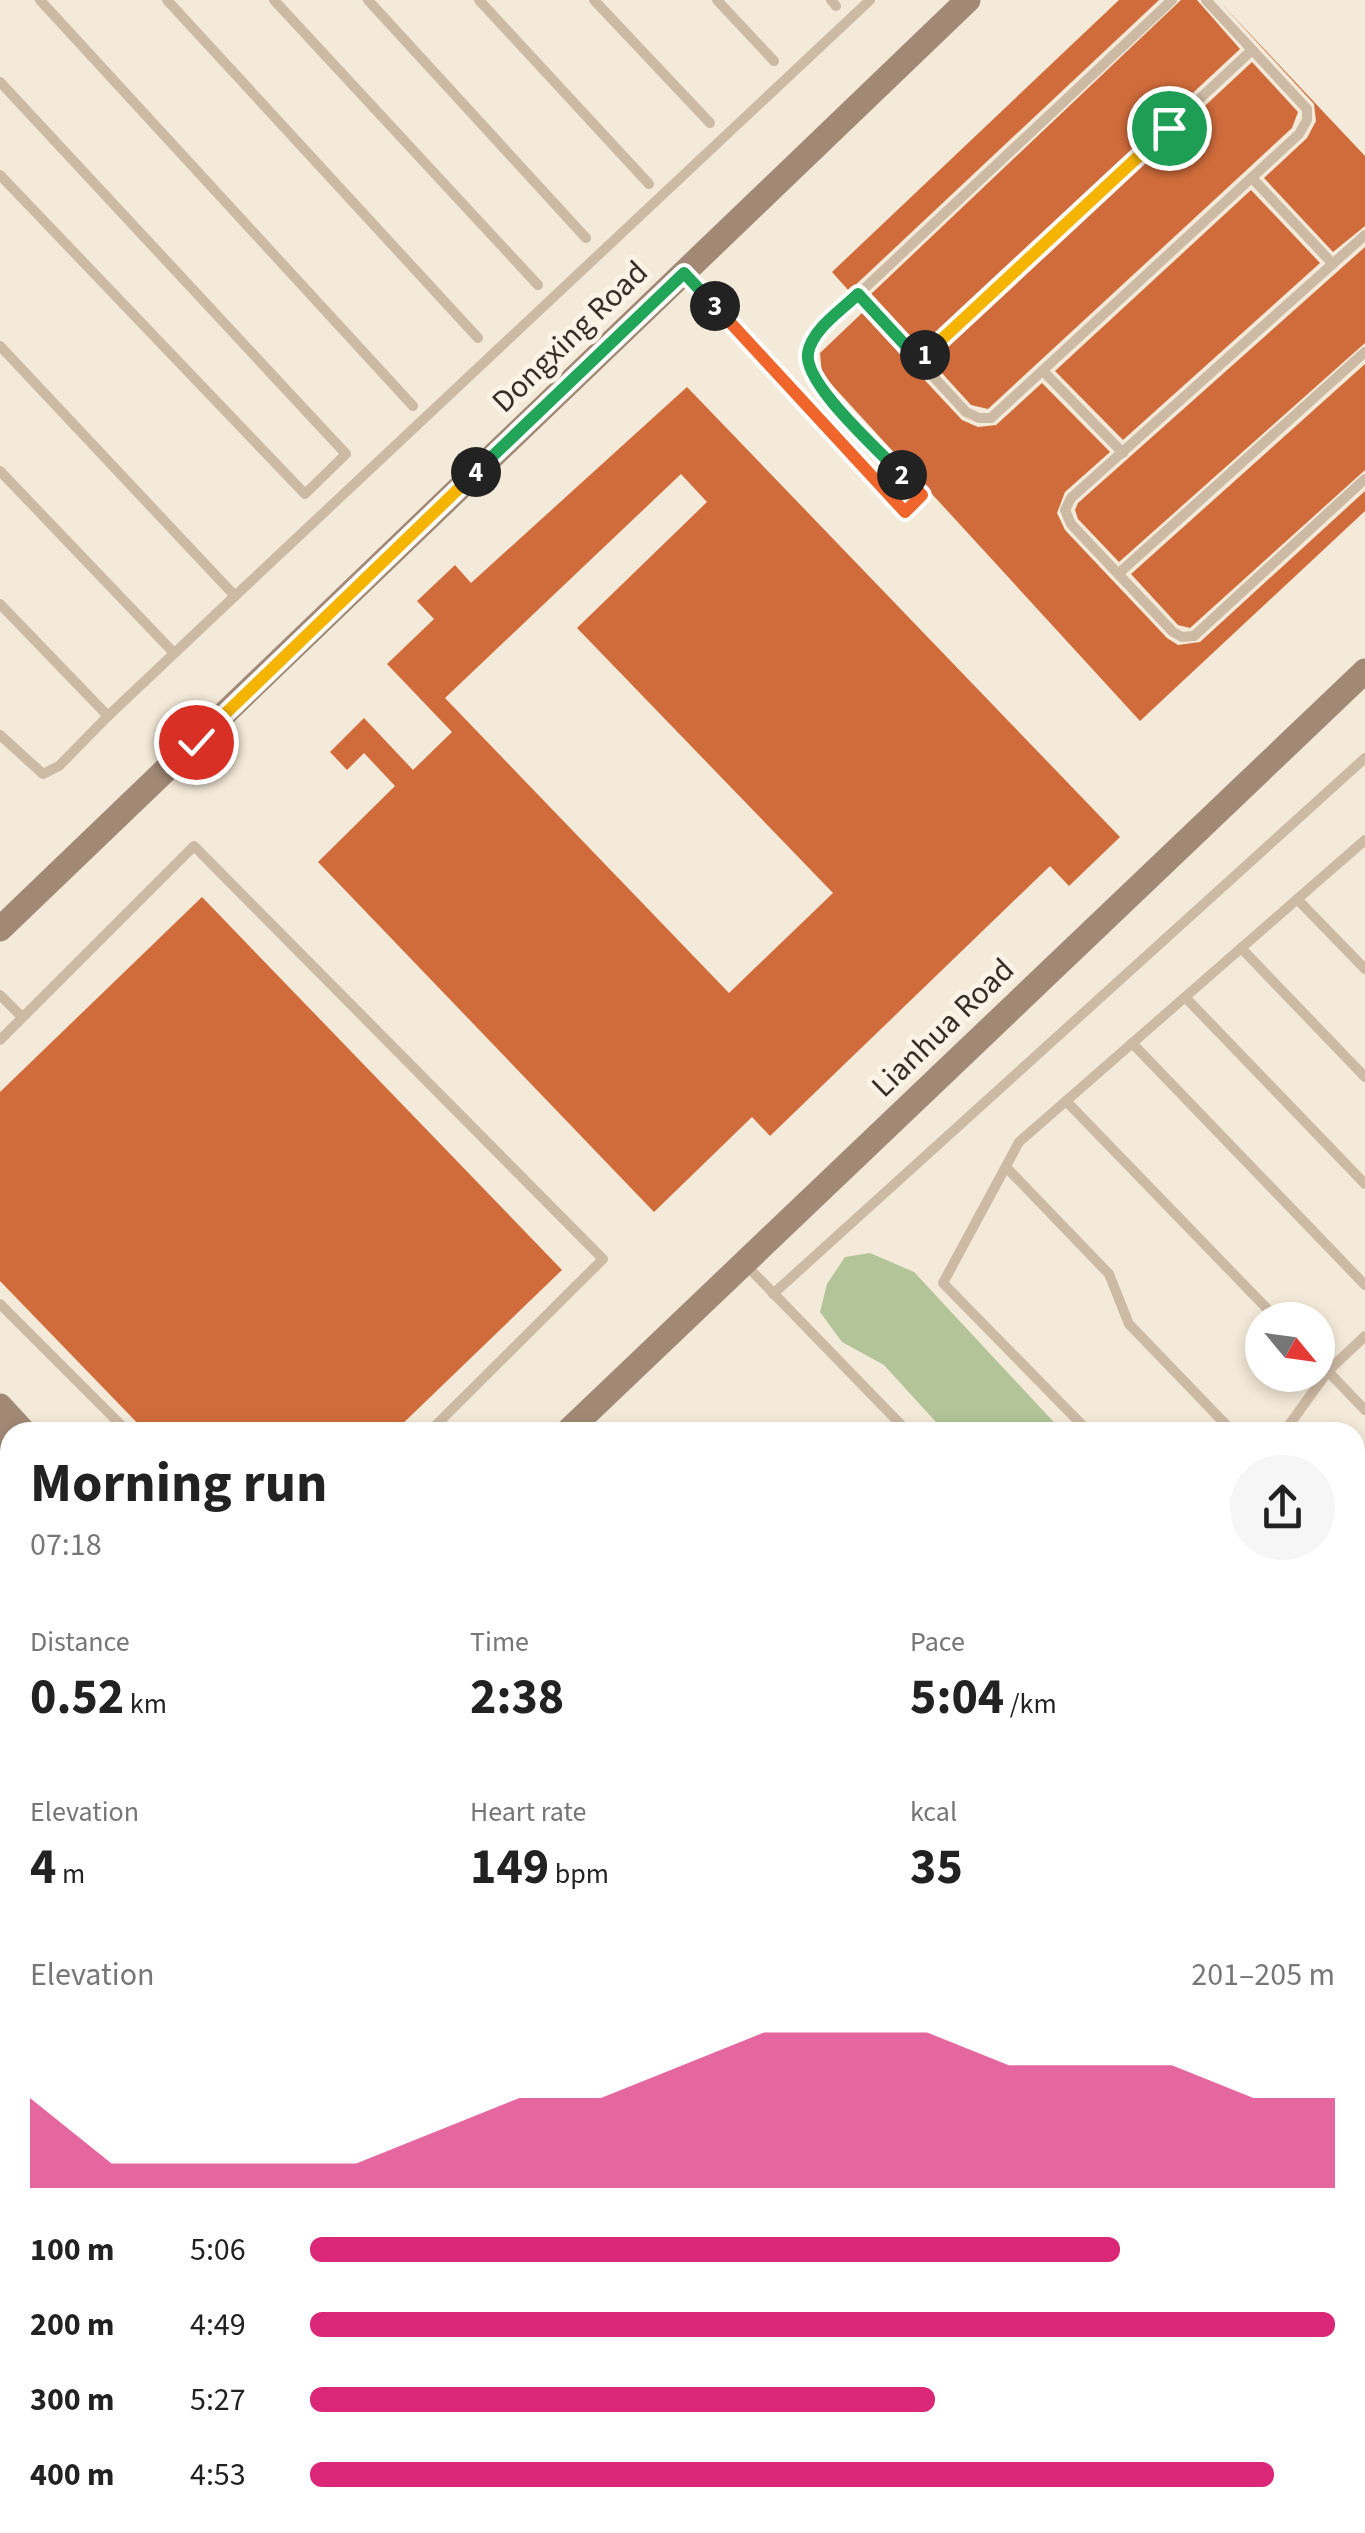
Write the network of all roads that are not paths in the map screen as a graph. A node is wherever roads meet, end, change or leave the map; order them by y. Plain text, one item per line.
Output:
1 (40, 0) edge
2 (167, 0) edge
3 (274, 0) edge
4 (368, 0) edge
5 (479, 0) edge
6 (594, 0) edge
7 (717, 0) edge
8 (870, 0) edge
9 (968, 0) edge
10 (1172, 0) edge
11 (1206, 0) edge
12 (1252, 50) junction
13 (774, 61) dead end
14 (0, 82) edge
15 (710, 124) dead end
16 (0, 175) edge
17 (1252, 178) junction
18 (649, 184) dead end
19 (1365, 235) edge
20 (586, 238) dead end
21 (1333, 264) junction
22 (684, 273) junction
23 (538, 285) dead end
24 (858, 294) junction
25 (478, 338) dead end
26 (0, 346) edge
27 (1365, 352) edge
28 (919, 360) junction
29 (1042, 371) junction
30 (412, 406) dead end
31 (1123, 454) junction
32 (0, 471) edge
33 (1365, 479) edge
34 (1118, 574) junction
35 (235, 596) junction
36 (0, 604) edge
37 (174, 653) junction
38 (1365, 671) edge
39 (108, 716) junction
40 (0, 735) edge
41 (1365, 758) edge
42 (1365, 841) edge
43 (1298, 899) junction
44 (0, 929) edge
45 (1241, 948) junction
46 (1365, 969) edge
47 (0, 995) edge
48 (1184, 998) junction
49 (22, 1018) junction
50 (0, 1040) edge
51 (1132, 1044) junction
52 (1365, 1078) edge
53 (1066, 1101) junction
54 (1006, 1167) junction
55 (1365, 1184) edge
56 (743, 1263) junction
57 (1365, 1285) edge
58 (773, 1294) junction
59 (1261, 1302) edge
60 (0, 1304) edge
61 (1365, 1336) edge
62 (1335, 1364) edge
63 (1335, 1378) edge
64 (1313, 1392) edge
65 (1365, 1410) edge
66 (118, 1422) edge
67 (439, 1422) edge
68 (577, 1422) edge
69 (898, 1422) edge
70 (1079, 1422) edge
71 (1223, 1422) edge
72 (1291, 1422) edge

1 - 30 lane
2 - 25 lane
3 - 23 lane
4 - 20 lane
5 - 18 lane
6 - 15 lane
7 - 13 lane
8 - 35 lane
9 - 22 street, Dongxing Road
10 - 24 lane
11 - 12 lane
12 - 17 lane
12 - 28 lane
14 - 16 lane
17 - 21 lane
17 - 29 lane
19 - 21 lane
21 - 31 lane
22 - 24 lane
22 - 44 street, Dongxing Road
24 - 28 lane
26 - 35 lane
27 - 34 lane
28 - 29 lane
29 - 31 lane
31 - 34 lane
32 - 37 lane
33 - 34 lane
35 - 37 lane
36 - 39 lane
37 - 39 lane
38 - 56 street, Lianhua Road
39 - 40 lane
41 - 58 lane
42 - 43 lane
43 - 45 lane
43 - 46 lane
45 - 48 lane
45 - 52 lane
47 - 49 lane
48 - 51 lane
48 - 55 lane
49 - 50 lane
49 - 67 lane
51 - 53 lane
51 - 57 lane
53 - 54 lane
53 - 59 lane
54 - 70 lane
54 - 71 lane
56 - 58 lane
56 - 68 street, Lianhua Road
58 - 69 lane
60 - 66 lane
61 - 62 lane
63 - 65 lane
64 - 72 lane

